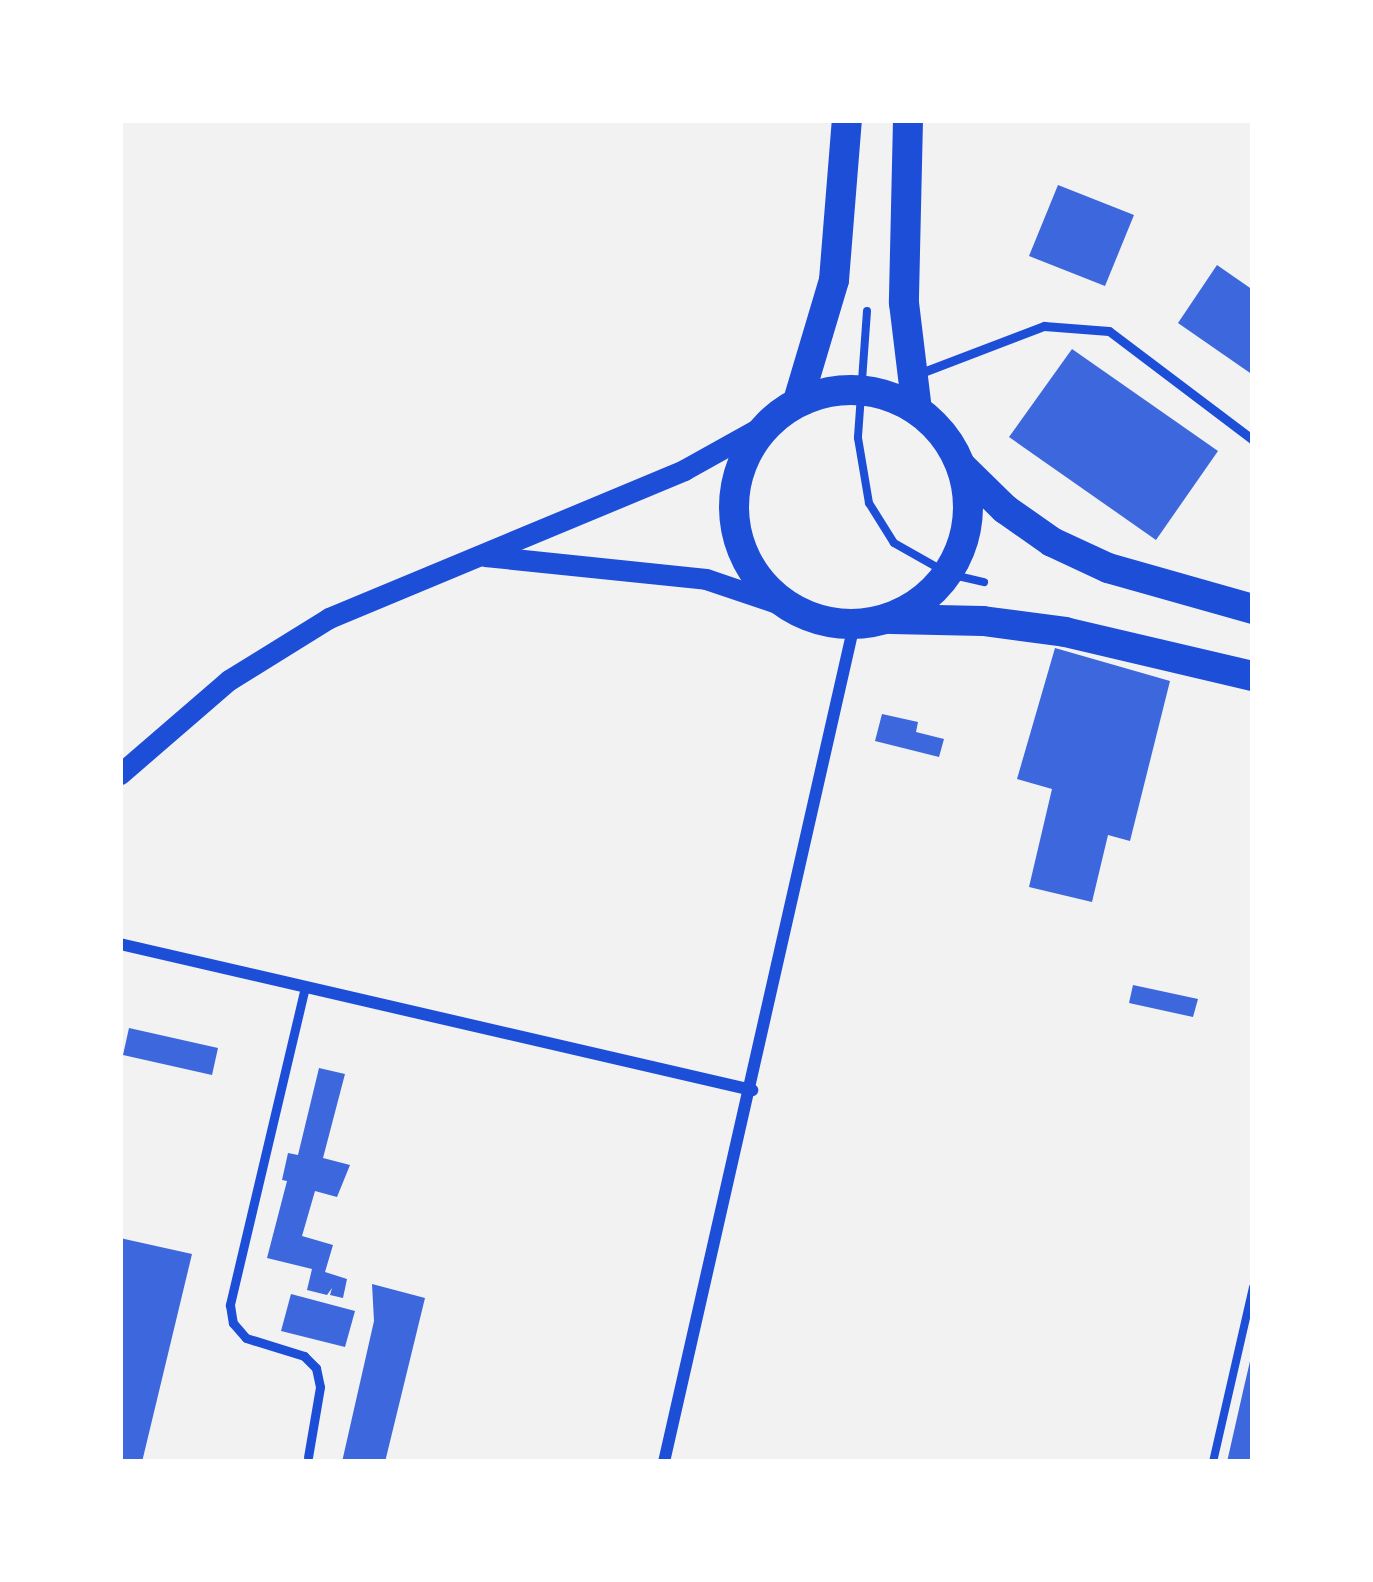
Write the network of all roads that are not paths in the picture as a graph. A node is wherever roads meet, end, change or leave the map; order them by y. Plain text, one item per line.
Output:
1 (847, 120) edge
2 (908, 120) edge
3 (913, 376) junction
4 (798, 401) junction
5 (917, 410) junction
6 (765, 425) junction
7 (1253, 440) edge
8 (962, 467) junction
9 (484, 556) junction
10 (783, 605) junction
11 (1253, 609) edge
12 (891, 619) junction
13 (854, 625) junction
14 (1253, 676) edge
15 (120, 774) edge
16 (120, 944) edge
17 (305, 987) junction
18 (752, 1090) junction
19 (308, 1457) dead end
20 (664, 1462) edge

1 - 4 highway
2 - 3 highway
3 - 5 highway
3 - 7 lane
4 - 5 highway
4 - 6 highway
5 - 8 highway
6 - 9 street
6 - 10 highway
8 - 11 highway
8 - 12 highway
9 - 10 street
9 - 15 street
10 - 13 highway
12 - 13 highway
12 - 14 highway
13 - 18 street
16 - 17 street
17 - 18 street
17 - 19 lane
18 - 20 street

